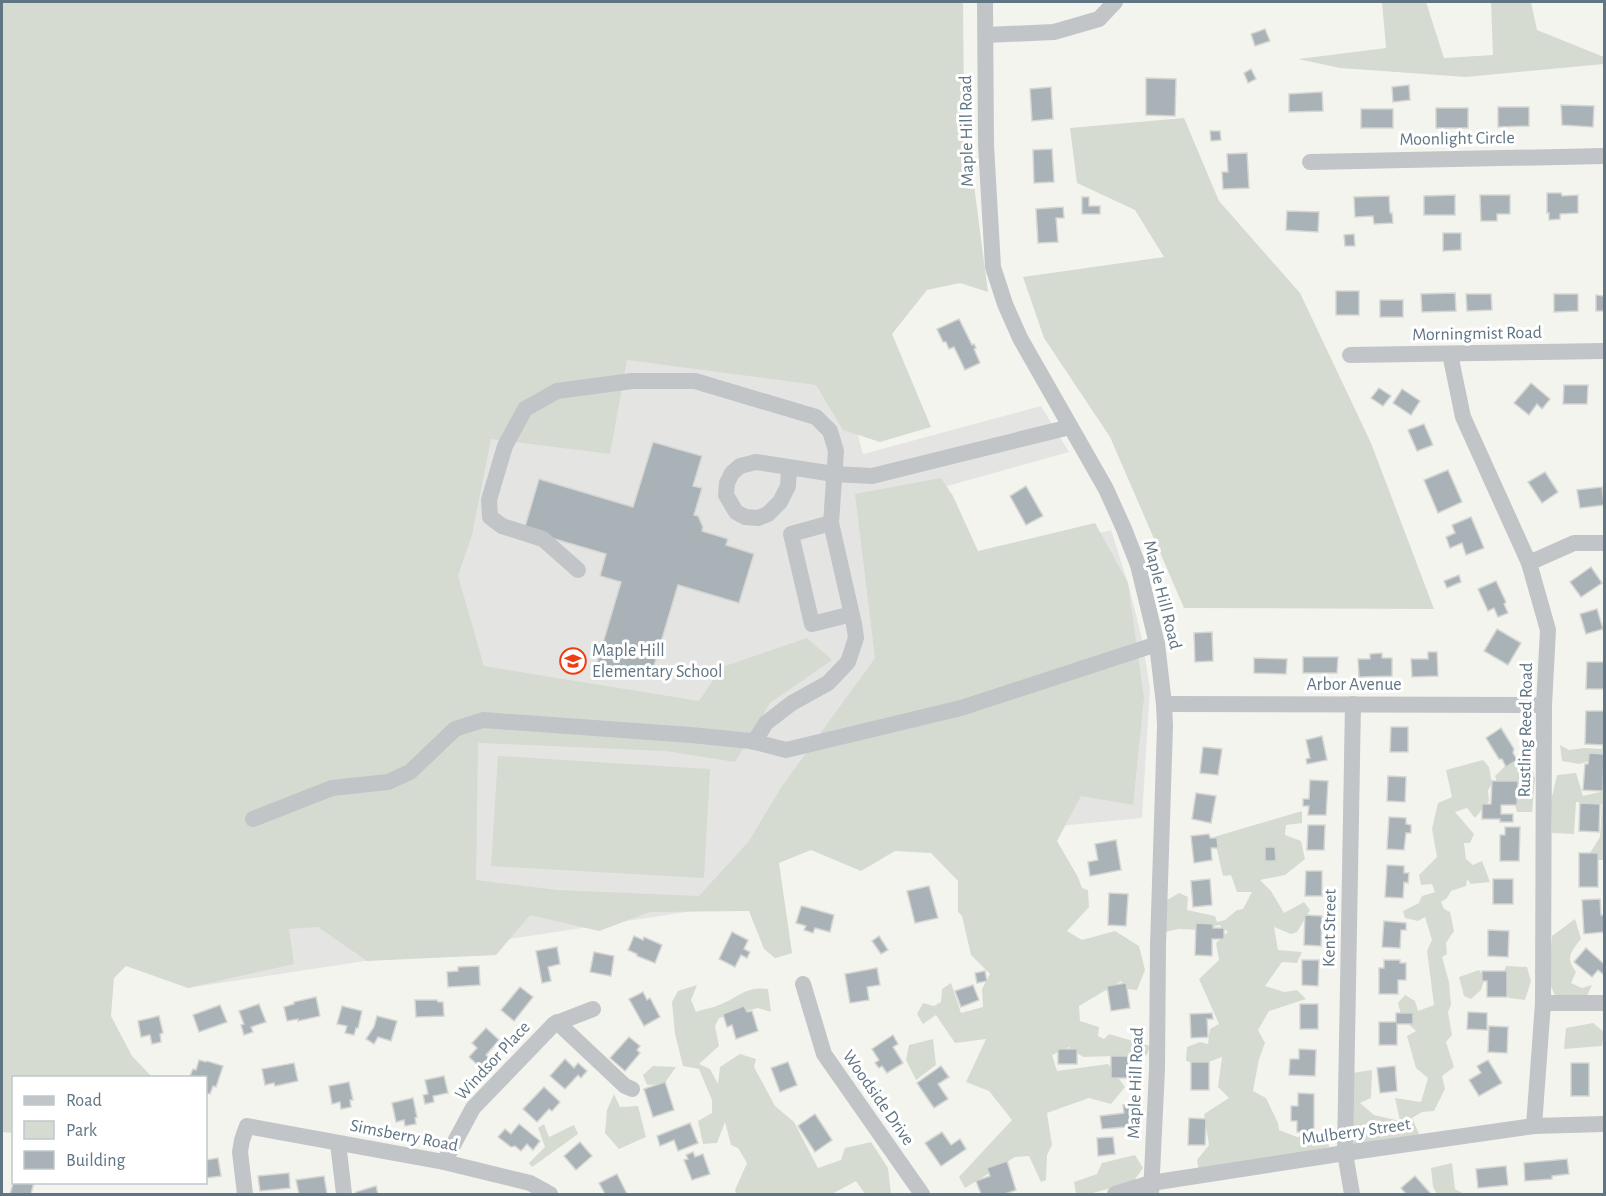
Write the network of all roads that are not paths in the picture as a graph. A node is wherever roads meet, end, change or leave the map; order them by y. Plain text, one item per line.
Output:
1 (985, 2) edge
2 (1114, 2) edge
3 (986, 36) junction
4 (1605, 156) edge
5 (1310, 162) dead end
6 (1605, 351) edge
7 (1450, 354) junction
8 (1350, 355) dead end
9 (1070, 427) junction
10 (789, 468) dead end
11 (834, 474) junction
12 (831, 523) junction
13 (1605, 543) edge
14 (1529, 563) junction
15 (578, 570) dead end
16 (852, 614) junction
17 (1157, 644) junction
18 (1164, 704) junction
19 (1353, 704) junction
20 (1544, 705) junction
21 (754, 742) junction
22 (253, 819) dead end
23 (803, 984) dead end
24 (1543, 1003) junction
25 (1605, 1003) edge
26 (593, 1009) dead end
27 (557, 1022) junction
28 (632, 1089) dead end
29 (1605, 1124) edge
30 (1533, 1126) junction
31 (338, 1143) junction
32 (1345, 1153) junction
33 (444, 1162) junction
34 (1151, 1189) edge
35 (245, 1194) edge
36 (344, 1194) edge
37 (550, 1194) edge
38 (922, 1194) edge
39 (1115, 1194) edge
40 (1352, 1194) edge

1 - 3 street, Maple Hill Road
2 - 3 street
3 - 9 street, Maple Hill Road
4 - 5 street, Moonlight Circle
6 - 7 street, Morningmist Road
7 - 8 street, Morningmist Road
7 - 14 street, Rustling Reed Road
9 - 11 street
9 - 17 street, Maple Hill Road
10 - 11 street
11 - 12 street
11 - 15 street
12 - 16 street
12 - 16 street
13 - 14 street
14 - 20 street, Rustling Reed Road
16 - 21 street
17 - 18 street, Maple Hill Road
17 - 21 street
18 - 19 street, Arbor Avenue
18 - 34 street, Maple Hill Road
19 - 20 street, Arbor Avenue
19 - 32 street, Kent Street
20 - 24 street, Rustling Reed Road
21 - 22 street
23 - 38 street, Woodside Drive
24 - 25 street
24 - 30 street, Rustling Reed Road
26 - 27 street, Windsor Place
27 - 28 street
27 - 33 street, Windsor Place
29 - 30 street, Mulberry Street
30 - 32 street, Mulberry Street
31 - 33 street, Simsberry Road
31 - 35 street, Simsberry Road
31 - 36 street
32 - 34 street, Mulberry Street
32 - 40 street, Kent Street
33 - 37 street, Simsberry Road
34 - 39 street, Mulberry Street

